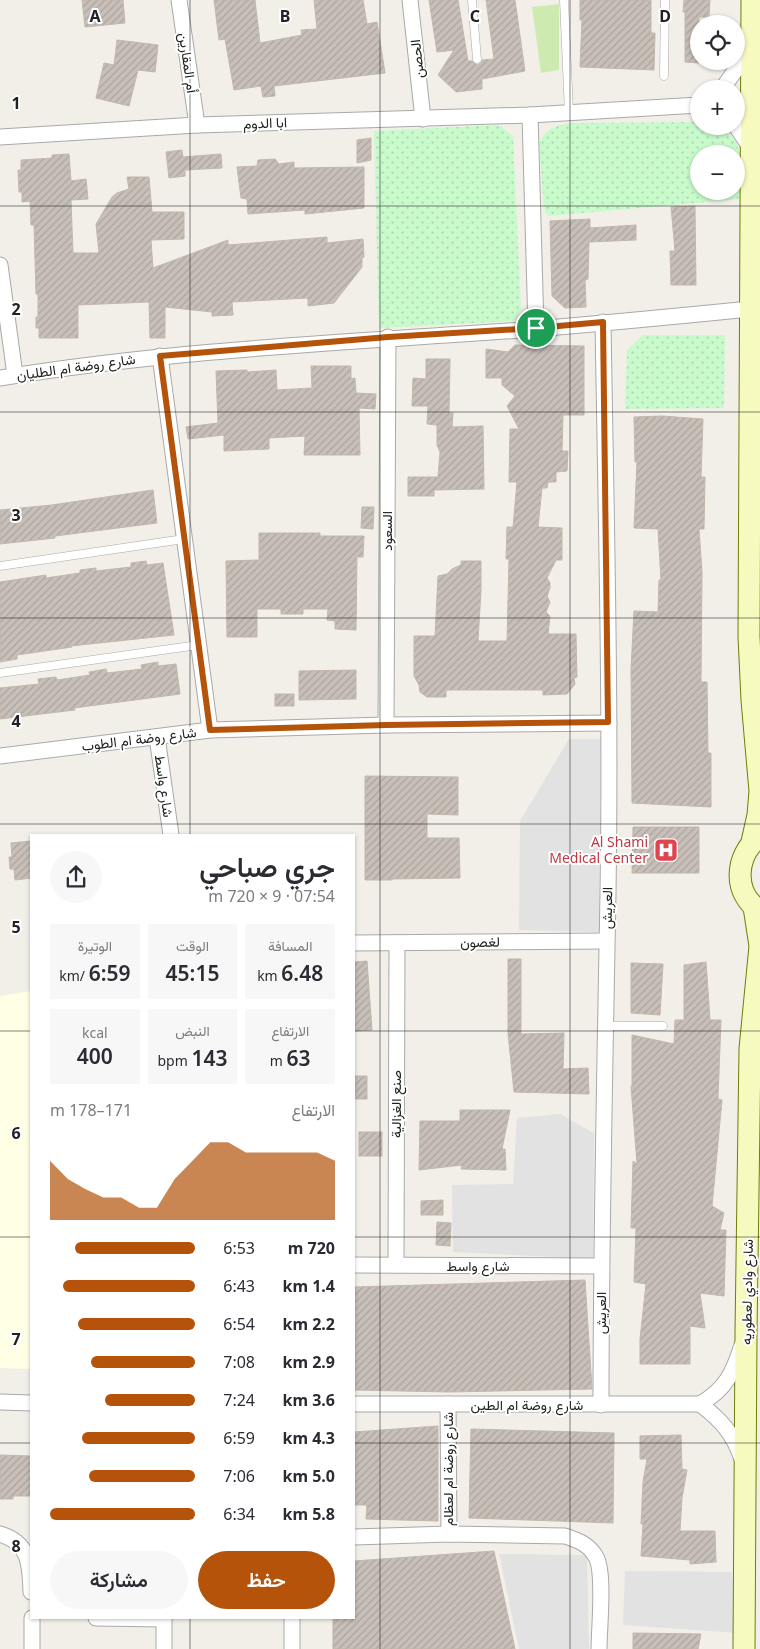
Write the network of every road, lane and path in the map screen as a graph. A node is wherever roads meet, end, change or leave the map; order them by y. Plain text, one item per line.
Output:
1 (179, 0) edge
2 (410, 0) edge
3 (472, 0) edge
4 (564, 0) edge
5 (665, 0) edge
6 (752, 0) edge
7 (752, 36) junction
8 (477, 59) dead end
9 (664, 76) dead end
10 (728, 80) edge
11 (690, 105) edge
12 (569, 112) junction
13 (530, 115) junction
14 (423, 118) junction
15 (197, 125) junction
16 (742, 135) edge
17 (0, 137) edge
18 (752, 151) junction
19 (0, 265) edge
20 (750, 309) junction
21 (603, 322) junction
22 (536, 328) junction
23 (388, 337) junction
24 (160, 356) junction
25 (7, 376) edge
26 (184, 539) junction
27 (0, 566) edge
28 (198, 645) junction
29 (0, 672) edge
30 (608, 722) junction
31 (386, 725) junction
32 (210, 730) junction
33 (157, 737) junction
34 (0, 756) edge
35 (171, 834) edge
36 (756, 839) edge
37 (757, 909) edge
38 (606, 940) junction
39 (355, 943) edge
40 (397, 943) junction
41 (605, 1026) junction
42 (663, 1026) dead end
43 (355, 1265) edge
44 (396, 1265) junction
45 (601, 1266) junction
46 (746, 1333) junction
47 (0, 1402) edge
48 (30, 1403) edge
49 (355, 1404) edge
50 (448, 1404) junction
51 (700, 1404) junction
52 (601, 1405) junction
53 (745, 1469) junction
54 (0, 1534) edge
55 (448, 1534) junction
56 (355, 1537) edge
57 (30, 1566) edge
58 (32, 1619) edge
59 (164, 1619) edge
60 (292, 1619) edge
61 (32, 1649) edge
62 (164, 1649) edge
63 (292, 1649) edge
64 (599, 1649) edge
65 (744, 1649) edge

1 - 15 street, أم المقارين
2 - 14 street, الحصن
3 - 8 lane
4 - 12 lane
5 - 9 lane
6 - 7 street
7 - 10 street
7 - 18 street
11 - 12 street, ابا الدوم
12 - 13 street, ابا الدوم
13 - 14 street, ابا الدوم
13 - 22 street
14 - 15 street, ابا الدوم
15 - 17 street, ابا الدوم
16 - 18 street
18 - 20 street
19 - 25 street
20 - 21 street, شارع روضة ام الطليان
20 - 36 street
21 - 22 street, شارع روضة ام الطليان
21 - 30 street, العريش
22 - 23 street, شارع روضة ام الطليان
23 - 24 street, شارع روضة ام الطليان
23 - 31 street, السعود
24 - 25 street, شارع روضة ام الطليان
24 - 26 street
26 - 27 lane
26 - 28 street
28 - 29 lane
28 - 32 street
30 - 31 street, شارع روضة ام الطوب
30 - 38 street, العريش
31 - 32 street, شارع روضة ام الطوب
32 - 33 street, شارع روضة ام الطوب
33 - 34 street, شارع روضة ام الطوب
33 - 35 street, شارع واسط
36 - 37 street
37 - 46 street, شارع وادي لعطوريه
38 - 40 street, لغصون
38 - 41 street, العريش
39 - 40 street, لغصون
40 - 44 street, صنع الغزالية
41 - 42 lane
41 - 45 street, العريش
43 - 44 street, شارع واسط
44 - 45 street, شارع واسط
45 - 52 street, العريش
46 - 51 street
46 - 53 street, شارع وادي لعطوريه
47 - 48 street
49 - 50 street, شارع روضة ام الطين
50 - 52 street, شارع روضة ام الطين
50 - 55 street, شارع روضة ام لعظام
51 - 52 street, شارع روضة ام الطين
51 - 53 street
53 - 65 street, شارع وادي لعطوريه
54 - 57 street
55 - 56 street, شارع روضة ام لعظام
55 - 64 street, شارع روضة ام لعظام
58 - 61 street
59 - 62 street
60 - 63 street

